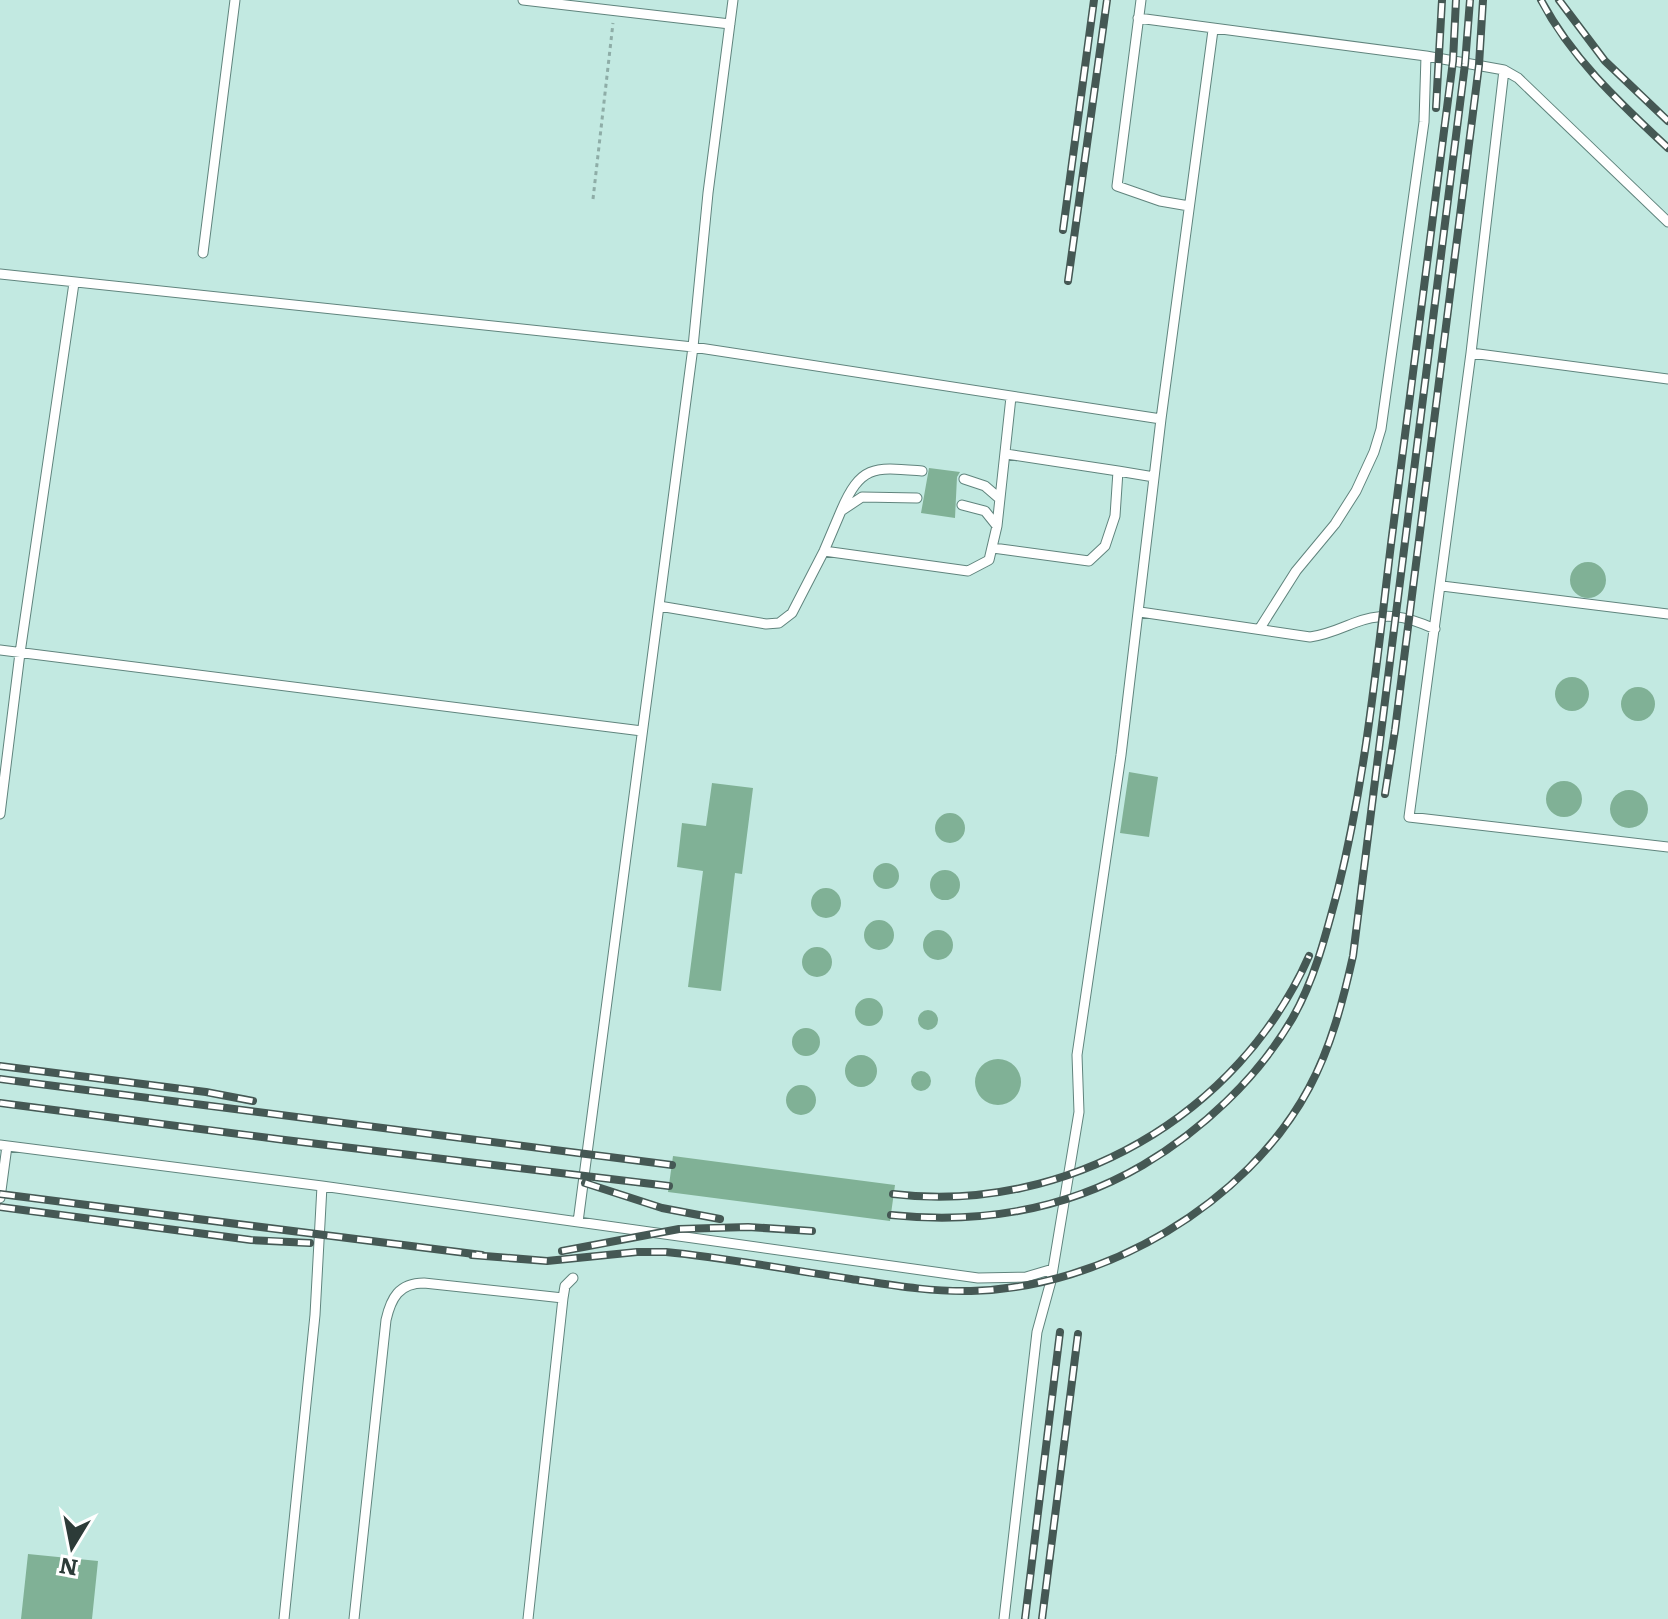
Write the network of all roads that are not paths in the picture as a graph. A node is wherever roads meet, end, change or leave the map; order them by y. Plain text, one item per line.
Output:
1 (235, 0) edge
2 (523, 0) edge
3 (733, 0) edge
4 (1141, 0) edge
5 (1138, 18) junction
6 (730, 24) junction
7 (1213, 30) junction
8 (1426, 56) junction
9 (1504, 70) junction
10 (1189, 206) junction
11 (1668, 222) edge
12 (203, 253) dead end
13 (0, 274) edge
14 (74, 283) junction
15 (693, 347) junction
16 (1471, 353) junction
17 (1668, 379) edge
18 (1011, 397) junction
19 (1161, 419) junction
20 (1006, 454) junction
21 (922, 471) dead end
22 (1118, 471) junction
23 (1154, 477) junction
24 (964, 479) dead end
25 (917, 498) dead end
26 (1000, 499) junction
27 (962, 505) dead end
28 (841, 511) junction
29 (997, 526) junction
30 (993, 548) junction
31 (824, 551) junction
32 (1442, 586) junction
33 (659, 606) junction
34 (1140, 612) junction
35 (1668, 614) edge
36 (1260, 628) junction
37 (1435, 629) junction
38 (0, 650) edge
39 (20, 653) junction
40 (642, 731) junction
41 (0, 814) edge
42 (1668, 847) edge
43 (4, 1145) edge
44 (322, 1186) junction
45 (0, 1198) edge
46 (578, 1222) junction
47 (1053, 1269) junction
48 (573, 1278) dead end
49 (563, 1298) junction
50 (284, 1619) edge
51 (354, 1619) edge
52 (528, 1619) edge
53 (1004, 1619) edge

1 - 12 lane
2 - 6 lane
3 - 6 lane
4 - 5 lane
5 - 7 lane
5 - 10 lane
6 - 15 lane
7 - 8 lane
7 - 10 lane
8 - 9 lane
8 - 36 lane
9 - 11 lane
9 - 16 lane
10 - 19 lane
13 - 14 lane
14 - 15 lane
14 - 39 lane
15 - 18 lane
15 - 33 lane
16 - 17 lane
16 - 32 lane
18 - 19 lane
18 - 20 lane
19 - 23 lane
20 - 22 lane
20 - 26 lane
21 - 28 lane
22 - 23 lane
22 - 30 lane
23 - 34 lane
24 - 26 lane
25 - 28 lane
26 - 29 lane
27 - 29 lane
28 - 31 lane
29 - 30 lane
30 - 31 lane
31 - 33 lane
32 - 35 lane
32 - 37 lane
33 - 40 lane
34 - 36 lane
34 - 47 lane
36 - 37 lane
37 - 42 lane
38 - 39 lane
39 - 40 lane
39 - 41 lane
40 - 46 lane
43 - 44 lane
43 - 45 lane
44 - 46 lane
44 - 50 lane
46 - 47 lane
47 - 53 lane
48 - 49 lane
49 - 51 lane
49 - 52 lane

